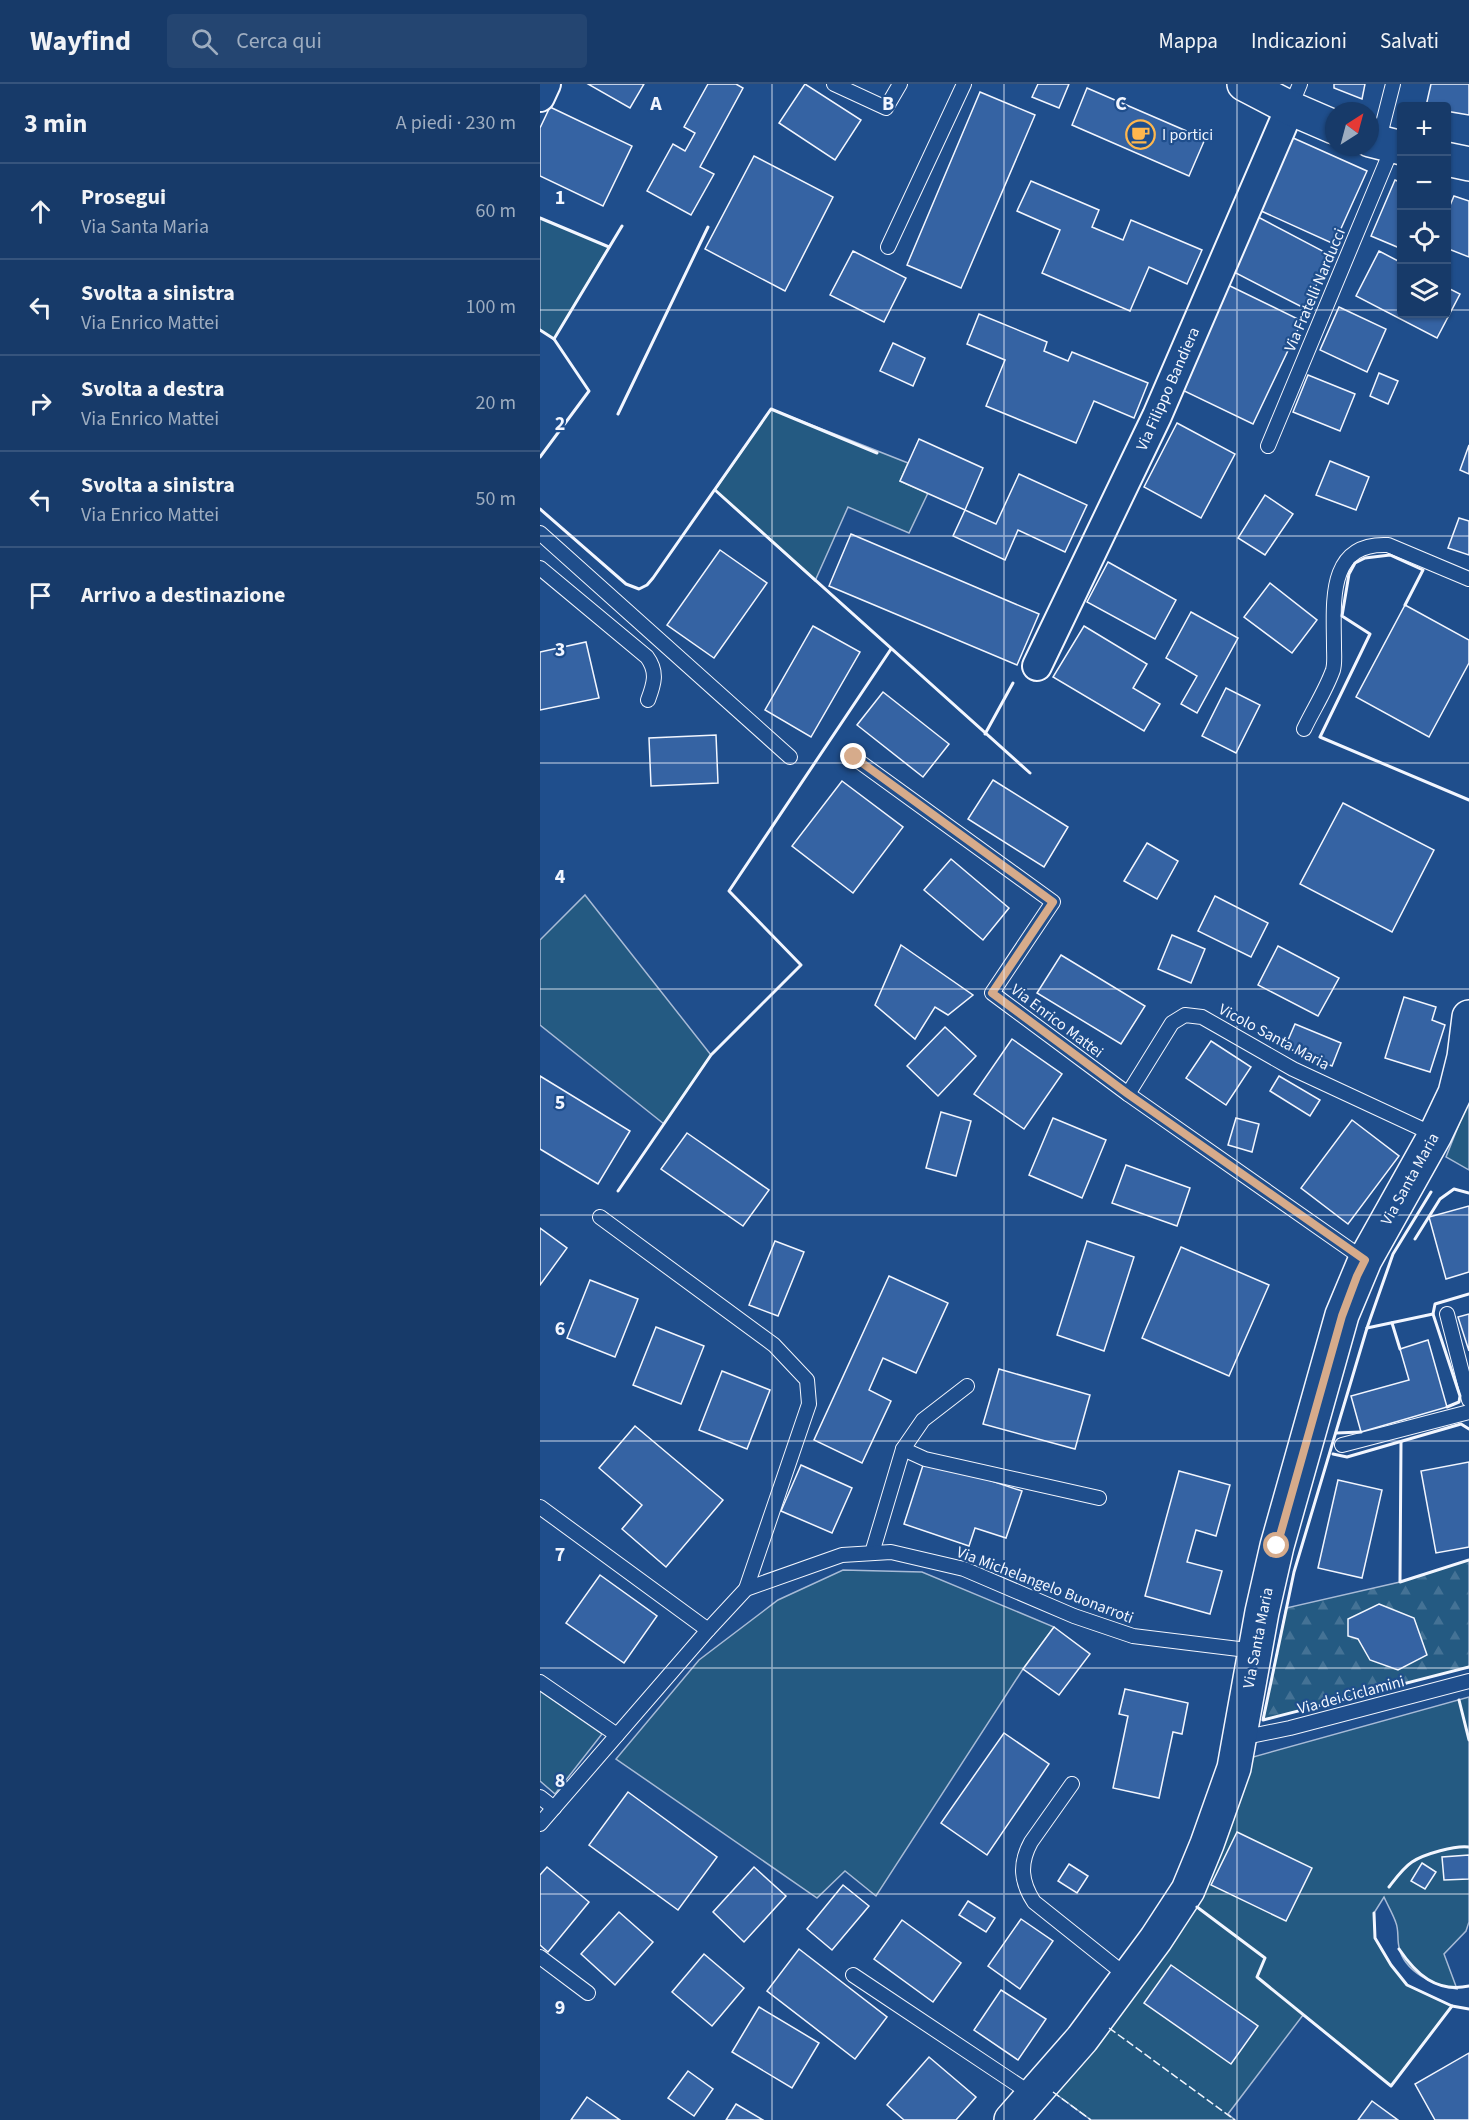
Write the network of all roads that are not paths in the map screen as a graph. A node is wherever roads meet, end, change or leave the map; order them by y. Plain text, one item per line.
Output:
1 (546, 84) edge
2 (834, 84) edge
3 (900, 84) edge
4 (964, 84) edge
5 (1244, 84) edge
6 (1394, 84) edge
7 (1295, 96) edge
8 (540, 97) edge
9 (1325, 120) edge
10 (1386, 144) edge
11 (1451, 160) edge
12 (1469, 164) edge
13 (888, 247) dead end
14 (1268, 446) dead end
15 (540, 532) edge
16 (540, 568) edge
17 (1469, 579) edge
18 (1037, 666) dead end
19 (648, 700) dead end
20 (1304, 729) dead end
21 (790, 757) dead end
22 (854, 757) dead end
23 (1469, 1017) edge
24 (1128, 1094) junction
25 (1435, 1135) junction
26 (600, 1217) dead end
27 (1365, 1260) junction
28 (1447, 1314) dead end
29 (967, 1386) dead end
30 (1469, 1401) edge
31 (1469, 1412) edge
32 (1342, 1445) dead end
33 (903, 1449) junction
34 (1099, 1498) dead end
35 (540, 1507) edge
36 (872, 1553) junction
37 (746, 1588) junction
38 (708, 1630) junction
39 (1255, 1651) junction
40 (1469, 1681) edge
41 (540, 1683) edge
42 (617, 1736) junction
43 (1241, 1738) junction
44 (1072, 1784) dead end
45 (540, 1797) edge
46 (554, 1808) junction
47 (540, 1824) edge
48 (540, 1957) edge
49 (853, 1975) dead end
50 (1128, 1977) junction
51 (588, 1993) dead end
52 (1033, 2096) junction
53 (1011, 2120) edge

1 - 8 street
2 - 3 lane
4 - 13 lane
5 - 7 street
6 - 10 lane, Via Fratelli Narducci
7 - 9 street
7 - 18 street, Via Filippo Bandiera
10 - 14 lane, Via Fratelli Narducci
11 - 12 street
15 - 21 lane
16 - 19 lane
17 - 20 lane
22 - 24 lane, Via Enrico Mattei
23 - 25 street, Via Santa Maria
24 - 25 lane, Vicolo Santa Maria
24 - 27 lane, Via Enrico Mattei
25 - 27 street, Via Santa Maria
26 - 37 lane
27 - 39 street, Via Santa Maria
28 - 30 lane
29 - 33 lane
31 - 32 lane
33 - 34 lane
33 - 36 lane
35 - 38 lane
36 - 37 lane, Via Michelangelo Buonarroti
36 - 39 lane, Via Michelangelo Buonarroti
37 - 38 lane, Via Michelangelo Buonarroti
38 - 42 lane, Via Michelangelo Buonarroti
39 - 43 street, Via Santa Maria
40 - 43 lane, Via dei Ciclamini
41 - 42 lane
42 - 46 lane, Via Michelangelo Buonarroti
43 - 50 street, Via Santa Maria
44 - 50 lane
45 - 46 lane
46 - 47 lane, Via Michelangelo Buonarroti
48 - 51 lane
49 - 52 lane
50 - 52 street, Via Santa Maria
52 - 53 street, Via Santa Maria

